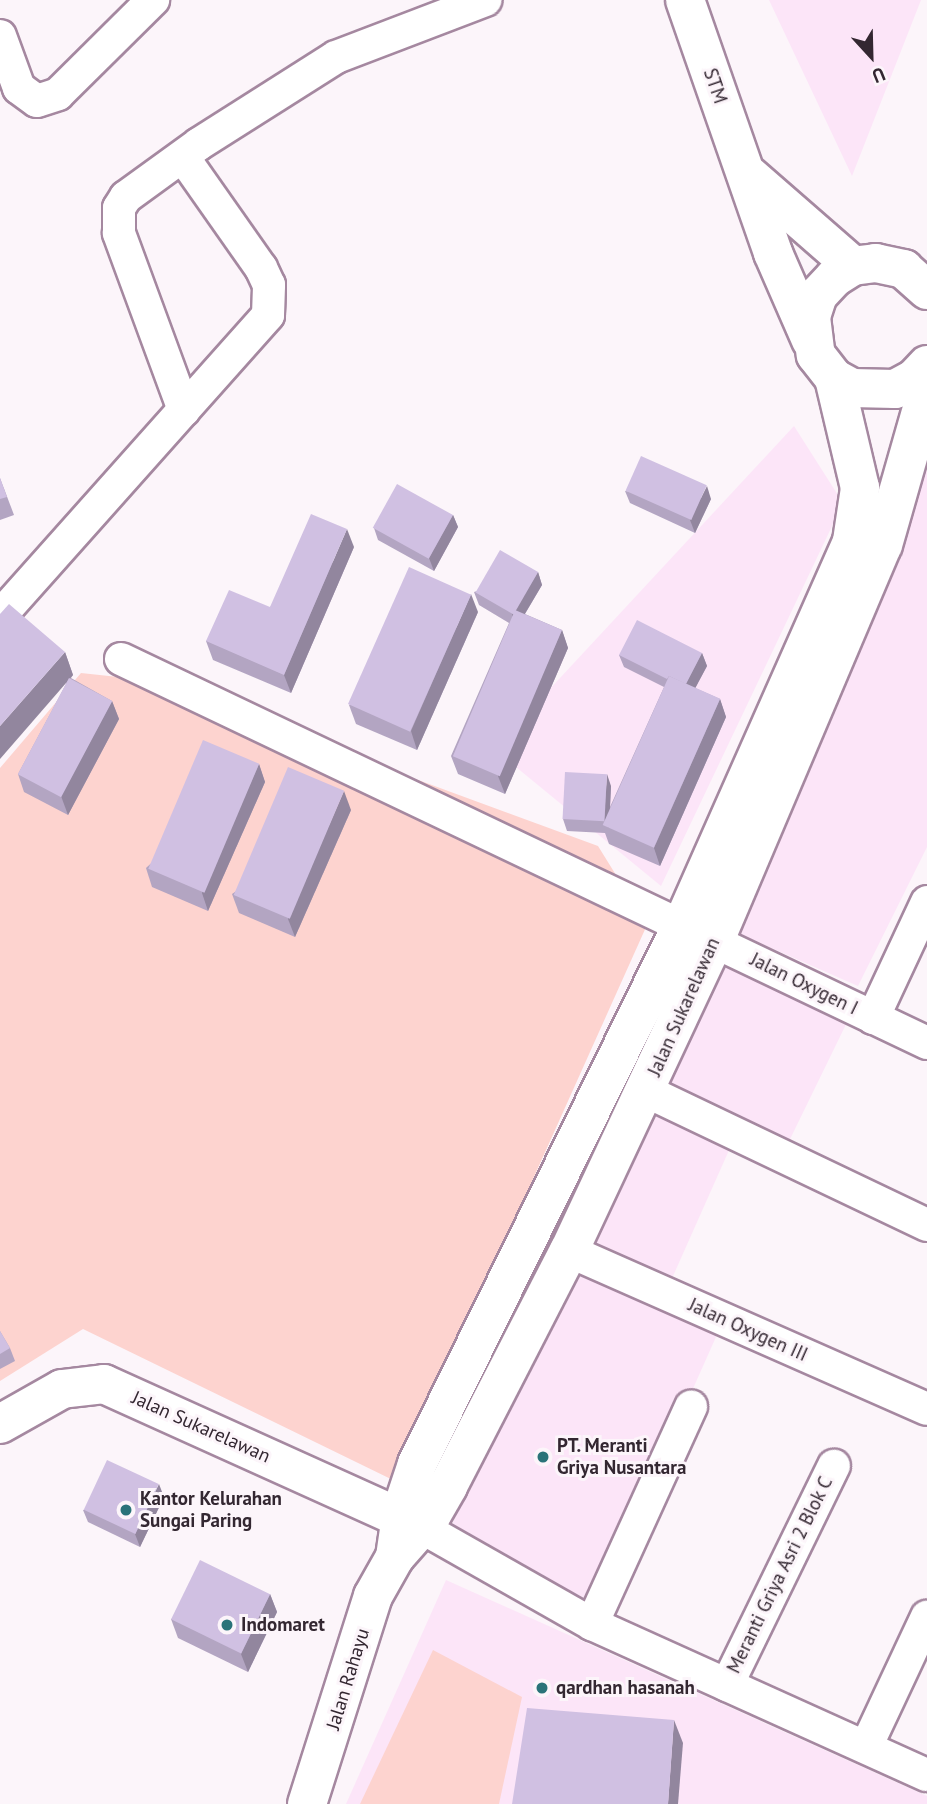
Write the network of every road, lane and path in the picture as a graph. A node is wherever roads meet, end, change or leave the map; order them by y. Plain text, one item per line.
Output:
1 (153, 0) edge
2 (485, 0) edge
3 (685, 0) edge
4 (0, 36) edge
5 (183, 157) junction
6 (746, 172) junction
7 (853, 266) junction
8 (919, 273) edge
9 (811, 340) junction
10 (927, 365) edge
11 (834, 378) junction
12 (926, 399) edge
13 (184, 410) junction
14 (0, 617) edge
15 (121, 659) dead end
16 (927, 902) edge
17 (699, 931) junction
18 (873, 1018) junction
19 (927, 1043) edge
20 (646, 1091) junction
21 (927, 1225) edge
22 (569, 1251) junction
23 (691, 1407) dead end
24 (927, 1409) edge
25 (0, 1424) edge
26 (834, 1466) dead end
27 (411, 1522) junction
28 (395, 1557) joint
29 (927, 1617) edge
30 (592, 1624) junction
31 (727, 1685) junction
32 (866, 1747) junction
33 (927, 1775) edge
34 (307, 1804) edge

1 - 4 street
2 - 5 street
3 - 6 main road, STM
5 - 13 street
5 - 13 street
6 - 7 main road
6 - 9 main road, STM
7 - 8 main road
7 - 9 main road
9 - 11 main road, Jalan Sukarelawan
10 - 11 main road
11 - 17 main road, Jalan Sukarelawan
12 - 17 main road, Jalan Sukarelawan
13 - 14 street
15 - 17 street, Jalan Oxygen I
16 - 18 street
17 - 18 street, Jalan Oxygen I
17 - 20 main road, Jalan Sukarelawan
17 - 27 main road, Jalan Sukarelawan
18 - 19 street, Jalan Oxygen I
20 - 21 street
20 - 22 main road, Jalan Sukarelawan
22 - 24 street, Jalan Oxygen III
22 - 27 main road, Jalan Sukarelawan
23 - 30 street
25 - 27 main road, Jalan Sukarelawan
26 - 31 street, Meranti Griya Asri 2 Blok C
27 - 28 main road, Jalan Sukarelawan
27 - 30 street
28 - 34 main road, Jalan Rahayu
29 - 32 street
30 - 31 street
31 - 32 street
32 - 33 street

